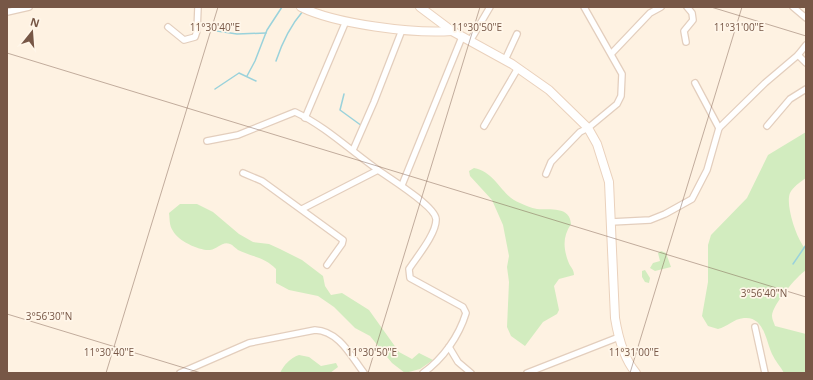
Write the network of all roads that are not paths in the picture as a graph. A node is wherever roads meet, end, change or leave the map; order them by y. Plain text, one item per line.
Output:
1 (29, 7) edge
2 (198, 7) edge
3 (301, 7) edge
4 (420, 7) edge
5 (490, 7) edge
6 (584, 7) edge
7 (661, 7) edge
8 (687, 7) edge
9 (793, 7) edge
10 (7, 12) edge
11 (806, 18) edge
12 (346, 21) junction
13 (168, 27) dead end
14 (402, 30) junction
15 (452, 31) junction
16 (517, 34) dead end
17 (462, 37) junction
18 (470, 42) junction
19 (686, 42) dead end
20 (806, 45) edge
21 (612, 53) junction
22 (798, 54) junction
23 (505, 60) junction
24 (806, 63) edge
25 (518, 68) junction
26 (695, 83) dead end
27 (806, 89) edge
28 (305, 118) junction
29 (484, 126) dead end
30 (767, 126) dead end
31 (588, 128) junction
32 (719, 128) junction
33 (207, 141) dead end
34 (353, 150) junction
35 (378, 170) junction
36 (244, 173) dead end
37 (546, 174) dead end
38 (402, 185) junction
39 (302, 209) junction
40 (612, 222) junction
41 (327, 265) dead end
42 (755, 327) dead end
43 (620, 337) junction
44 (449, 347) junction
45 (180, 373) edge
46 (364, 373) edge
47 (423, 373) edge
48 (471, 373) edge
49 (527, 373) edge
50 (636, 373) edge
51 (765, 373) edge

1 - 10 street
2 - 13 street
3 - 12 main road
4 - 15 main road
5 - 18 street
6 - 21 street
7 - 21 street
8 - 19 street
9 - 11 street
12 - 14 main road
12 - 28 street
14 - 15 main road
14 - 34 street
15 - 17 main road
16 - 23 street
17 - 18 main road
17 - 38 street
18 - 23 main road
20 - 22 street
21 - 31 street
22 - 24 street
22 - 32 street
23 - 25 main road
25 - 29 street
25 - 31 main road
26 - 32 street
27 - 30 street
28 - 33 street
28 - 34 street
31 - 37 street
31 - 40 main road
32 - 40 street
34 - 35 street
35 - 38 street
35 - 39 street
36 - 39 street
38 - 44 street
39 - 41 street
40 - 43 main road
42 - 51 street
43 - 49 street
43 - 50 main road
44 - 47 street
44 - 48 street
45 - 46 street

